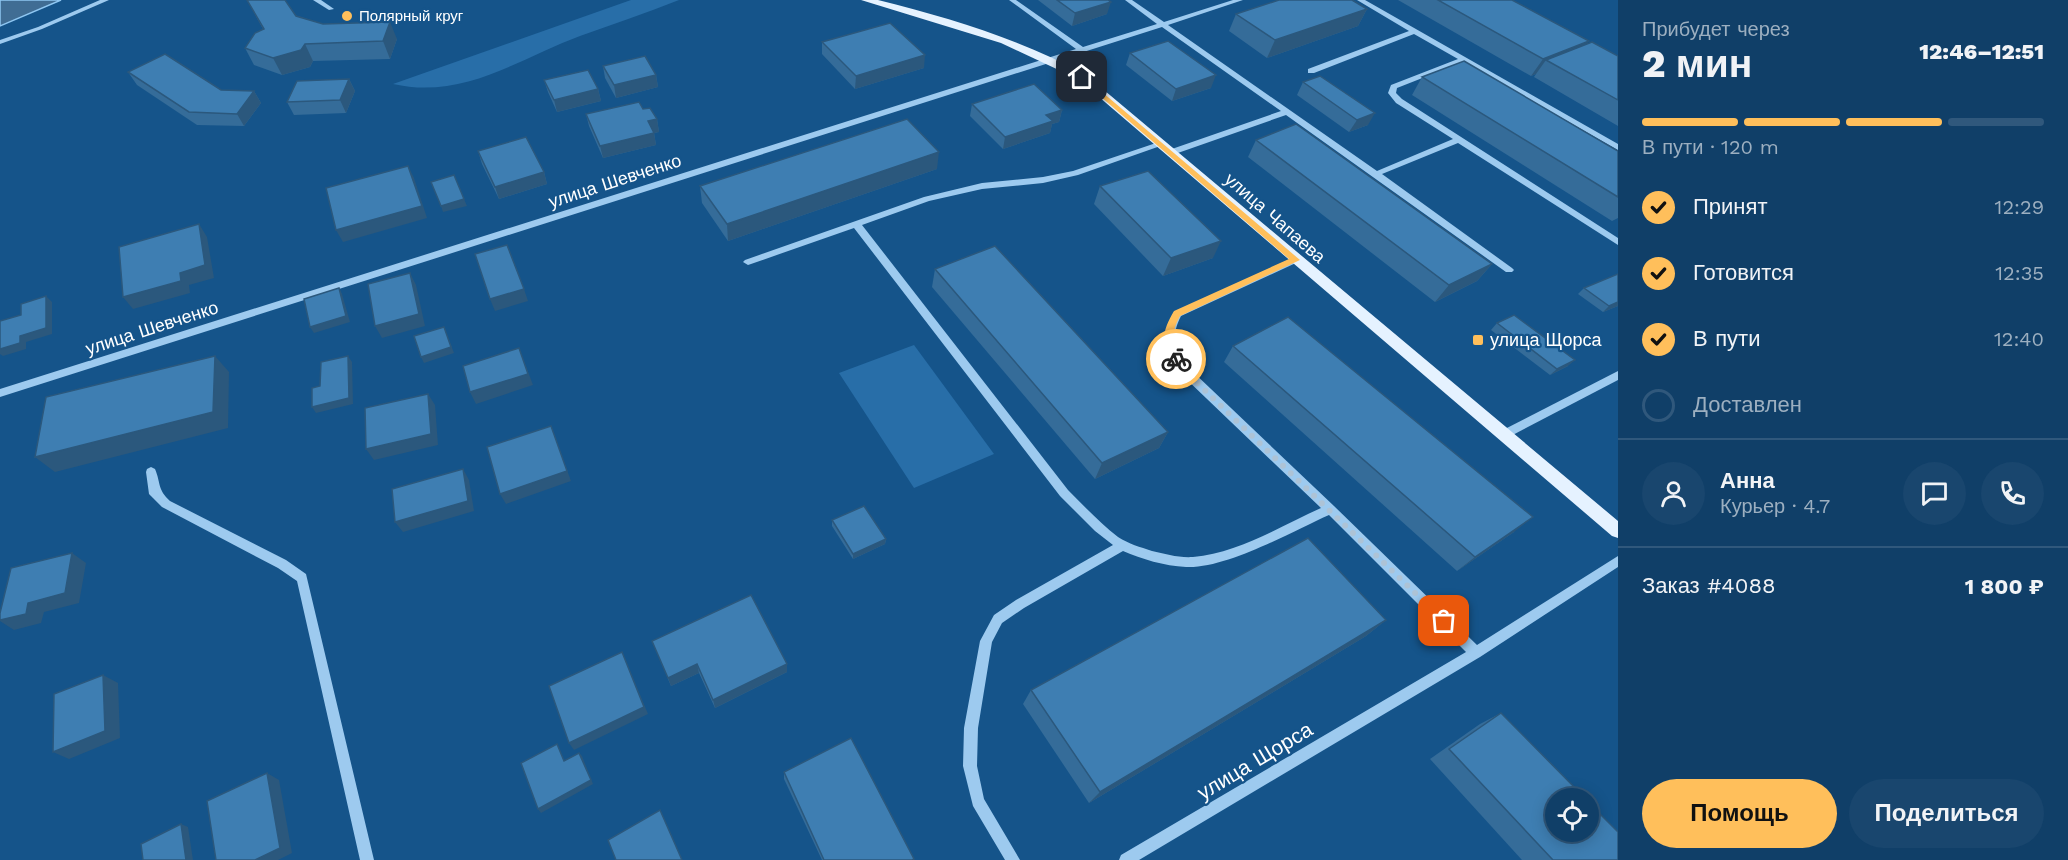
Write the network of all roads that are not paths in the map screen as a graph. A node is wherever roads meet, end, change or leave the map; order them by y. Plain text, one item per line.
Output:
1 (106, 0) edge
2 (316, 0) edge
3 (868, 0) edge
4 (1012, 0) edge
5 (1128, 0) edge
6 (1240, 0) edge
7 (1360, 0) edge
8 (331, 9) dead end
9 (1163, 24) junction
10 (1414, 31) junction
11 (0, 42) edge
12 (1082, 50) junction
13 (1463, 59) junction
14 (1051, 60) junction
15 (1311, 70) dead end
16 (1287, 112) junction
17 (1458, 140) junction
18 (1618, 147) edge
19 (1167, 148) junction
20 (1376, 174) junction
21 (856, 224) junction
22 (1618, 242) edge
23 (1295, 260) junction
24 (748, 262) dead end
25 (1509, 270) dead end
26 (1618, 375) edge
27 (0, 393) edge
28 (1503, 435) junction
29 (151, 472) dead end
30 (1330, 509) junction
31 (1618, 531) edge
32 (1123, 545) junction
33 (1618, 561) edge
34 (1476, 653) junction
35 (367, 860) edge
36 (1013, 860) edge
37 (1126, 860) edge

1 - 11 street
2 - 8 street
3 - 14 main road, улица Чапаева
4 - 12 street
5 - 9 street
6 - 9 street, улица Шевченко
7 - 10 street
9 - 12 street, улица Шевченко
9 - 16 street
10 - 13 street
10 - 15 street
12 - 14 street, улица Шевченко
13 - 17 street
13 - 18 street
14 - 19 main road, улица Чапаева
14 - 27 street, улица Шевченко
16 - 19 street
16 - 20 street
17 - 20 street
17 - 22 street
19 - 21 street
19 - 23 main road, улица Чапаева
20 - 25 street
21 - 24 street
21 - 32 street
23 - 28 main road, улица Чапаева
23 - 30 street
26 - 28 street
28 - 31 main road, улица Чапаева
29 - 35 street
30 - 32 street
30 - 34 street
32 - 36 street
33 - 34 street, улица Щорса
34 - 37 street, улица Щорса

